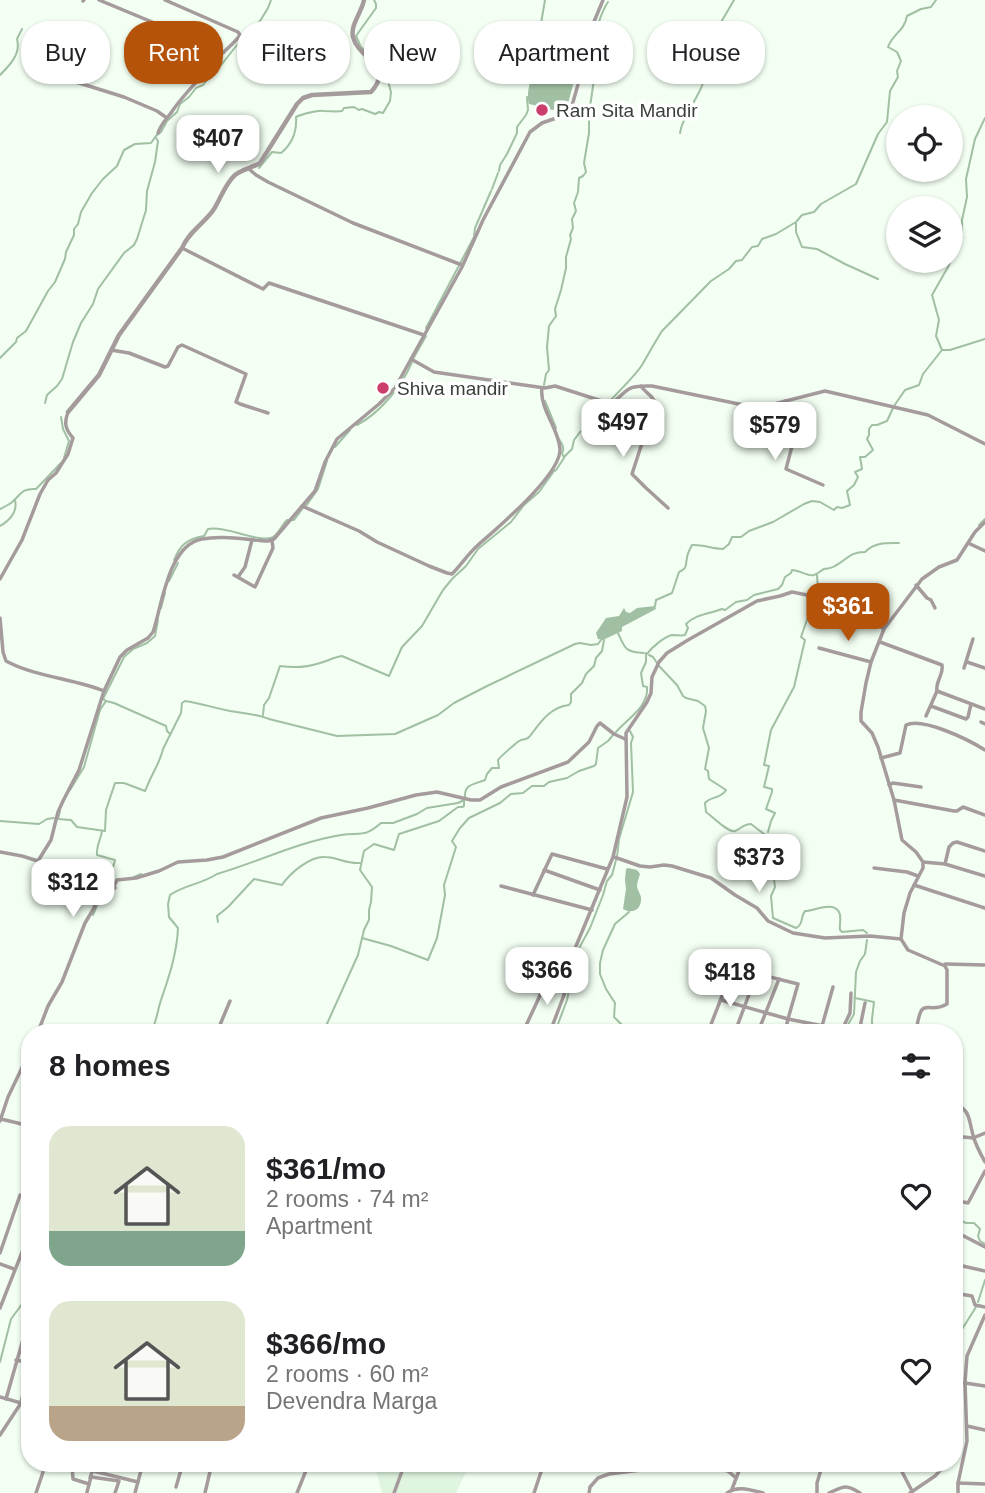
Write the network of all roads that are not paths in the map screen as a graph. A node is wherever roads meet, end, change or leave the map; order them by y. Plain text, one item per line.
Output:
1 (99, 0) edge
2 (165, 0) edge
3 (364, 0) edge
4 (603, 0) edge
5 (224, 52) junction
6 (82, 84) edge
7 (167, 118) junction
8 (158, 133) dead end
9 (249, 169) junction
10 (182, 248) junction
11 (463, 265) junction
12 (424, 335) junction
13 (111, 350) junction
14 (411, 359) junction
15 (641, 386) junction
16 (542, 388) junction
17 (785, 401) junction
18 (68, 412) joint
19 (268, 413) dead end
20 (985, 444) edge
21 (823, 485) dead end
22 (302, 506) junction
23 (668, 508) dead end
24 (985, 522) edge
25 (252, 540) junction
26 (271, 541) junction
27 (968, 543) junction
28 (985, 551) edge
29 (0, 579) edge
30 (916, 585) junction
31 (934, 608) dead end
32 (0, 618) edge
33 (884, 629) junction
34 (973, 639) dead end
35 (880, 642) junction
36 (819, 648) dead end
37 (872, 662) junction
38 (966, 662) junction
39 (964, 668) dead end
40 (985, 668) edge
41 (104, 691) junction
42 (937, 691) junction
43 (971, 704) junction
44 (930, 706) junction
45 (985, 709) edge
46 (926, 716) dead end
47 (625, 739) junction
48 (985, 750) edge
49 (881, 758) junction
50 (889, 785) junction
51 (921, 788) dead end
52 (894, 800) junction
53 (985, 815) edge
54 (985, 850) edge
55 (0, 852) edge
56 (613, 857) junction
57 (38, 861) junction
58 (923, 862) junction
59 (945, 864) junction
60 (874, 868) dead end
61 (608, 869) junction
62 (544, 870) junction
63 (918, 876) junction
64 (985, 876) edge
65 (914, 885) junction
66 (501, 886) dead end
67 (102, 890) junction
68 (600, 890) junction
69 (533, 895) junction
70 (985, 908) edge
71 (592, 910) junction
72 (901, 939) junction
73 (943, 964) junction
74 (985, 965) edge
75 (757, 973) junction
76 (568, 975) junction
77 (779, 979) junction
78 (833, 987) dead end
79 (851, 993) dead end
80 (720, 1000) junction
81 (230, 1001) dead end
82 (866, 1003) dead end
83 (744, 1007) junction
84 (766, 1013) junction
85 (789, 1019) junction
86 (41, 1024) edge
87 (220, 1024) edge
88 (527, 1024) edge
89 (553, 1024) edge
90 (711, 1024) edge
91 (738, 1024) edge
92 (761, 1024) edge
93 (787, 1024) edge
94 (813, 1024) edge
95 (823, 1024) edge
96 (844, 1024) edge
97 (861, 1024) edge
98 (918, 1024) edge
99 (21, 1070) edge
100 (0, 1101) edge
101 (6, 1103) junction
102 (963, 1107) edge
103 (0, 1120) edge
104 (21, 1124) edge
105 (985, 1133) edge
106 (963, 1137) edge
107 (973, 1138) junction
108 (985, 1160) edge
109 (985, 1171) edge
110 (21, 1195) edge
111 (963, 1202) edge
112 (963, 1236) edge
113 (985, 1247) edge
114 (0, 1253) edge
115 (21, 1254) edge
116 (0, 1264) edge
117 (963, 1266) edge
118 (15, 1269) junction
119 (985, 1271) edge
120 (963, 1294) edge
121 (985, 1307) edge
122 (0, 1308) edge
123 (985, 1315) edge
124 (983, 1321) edge
125 (21, 1343) edge
126 (16, 1360) junction
127 (21, 1361) edge
128 (965, 1383) junction
129 (985, 1386) edge
130 (0, 1397) edge
131 (6, 1399) junction
132 (21, 1403) joint
133 (967, 1426) junction
134 (985, 1430) edge
135 (0, 1435) edge
136 (963, 1455) edge
137 (43, 1472) edge
138 (72, 1472) edge
139 (93, 1472) edge
140 (97, 1472) edge
141 (141, 1472) edge
142 (180, 1472) edge
143 (210, 1472) edge
144 (305, 1472) edge
145 (402, 1472) edge
146 (541, 1472) edge
147 (625, 1472) edge
148 (728, 1472) edge
149 (738, 1472) edge
150 (820, 1472) edge
151 (902, 1472) edge
152 (939, 1472) edge
153 (960, 1472) edge
154 (736, 1478) junction
155 (73, 1479) junction
156 (138, 1482) junction
157 (958, 1483) junction
158 (89, 1484) junction
159 (985, 1484) edge
160 (73, 1485) dead end
161 (176, 1487) dead end
162 (732, 1489) junction
163 (87, 1492) edge
164 (911, 1492) edge
165 (36, 1493) edge
166 (115, 1493) edge
167 (135, 1493) edge
168 (205, 1493) edge
169 (297, 1493) edge
170 (394, 1493) edge
171 (534, 1493) edge
172 (589, 1493) edge
173 (727, 1493) edge
174 (762, 1493) edge
175 (817, 1493) edge
176 (829, 1493) edge
177 (860, 1493) edge
178 (958, 1493) edge

1 - 5 street
2 - 5 street
3 - 9 street
4 - 11 street
5 - 7 street
6 - 7 street
7 - 8 street
9 - 10 street
9 - 11 street
10 - 12 street
10 - 13 street
11 - 12 street
12 - 14 street
13 - 18 street
13 - 19 street
14 - 16 street
14 - 22 street
15 - 16 street
15 - 17 street
15 - 23 street
16 - 22 street
17 - 20 street
17 - 21 street
18 - 29 street
22 - 26 street
24 - 27 street
25 - 26 street
25 - 26 street
25 - 41 street
27 - 28 street
27 - 30 street
30 - 31 street
30 - 33 street
32 - 41 street
33 - 35 street
33 - 47 street
34 - 38 street
35 - 37 street
35 - 42 street
36 - 37 street
37 - 49 street
38 - 39 street
38 - 40 street
41 - 57 street
42 - 43 street
42 - 44 street
43 - 44 street
43 - 45 street
44 - 46 street
47 - 56 street
47 - 67 street
48 - 49 street
49 - 50 street
50 - 51 street
50 - 52 street
52 - 53 street
52 - 58 street
54 - 59 street
55 - 57 street
56 - 61 street
56 - 72 street
57 - 67 street
58 - 59 street
58 - 63 street
59 - 64 street
60 - 63 street
61 - 62 street
61 - 68 street
62 - 68 street
62 - 69 street
63 - 65 street
65 - 70 street
65 - 72 street
66 - 69 street
67 - 86 street
68 - 71 street
69 - 71 street
71 - 76 street
72 - 73 street
73 - 74 street
73 - 98 street
75 - 77 street
75 - 80 street
75 - 83 street
76 - 88 street
76 - 89 street
77 - 84 street
77 - 85 street
78 - 95 street
79 - 96 street
80 - 83 street
80 - 90 street
81 - 87 street
82 - 97 street
83 - 84 street
83 - 91 street
84 - 85 street
84 - 92 street
85 - 93 street
85 - 94 street
99 - 101 street
100 - 101 street
101 - 103 street
102 - 107 street
103 - 104 street
105 - 107 street
106 - 107 street
107 - 108 street
109 - 111 street
110 - 114 street
112 - 113 street
115 - 118 street
116 - 118 street
117 - 119 street
118 - 122 street
120 - 121 street
123 - 124 street
124 - 128 street
125 - 126 street
126 - 127 street
126 - 131 street
128 - 129 street
128 - 133 street
130 - 131 street
131 - 132 street
132 - 135 street
133 - 134 street
133 - 136 street
137 - 165 street
138 - 155 street
139 - 158 street
140 - 156 street
141 - 156 street
142 - 161 street
143 - 168 street
144 - 169 street
145 - 170 street
146 - 171 street
147 - 172 street
148 - 154 street
149 - 154 street
150 - 175 street
151 - 164 street
152 - 164 street
153 - 157 street
154 - 162 street
155 - 158 street
155 - 160 street
156 - 167 street
157 - 159 street
157 - 178 street
158 - 163 street
162 - 173 street
162 - 174 street
163 - 166 street
176 - 177 street

